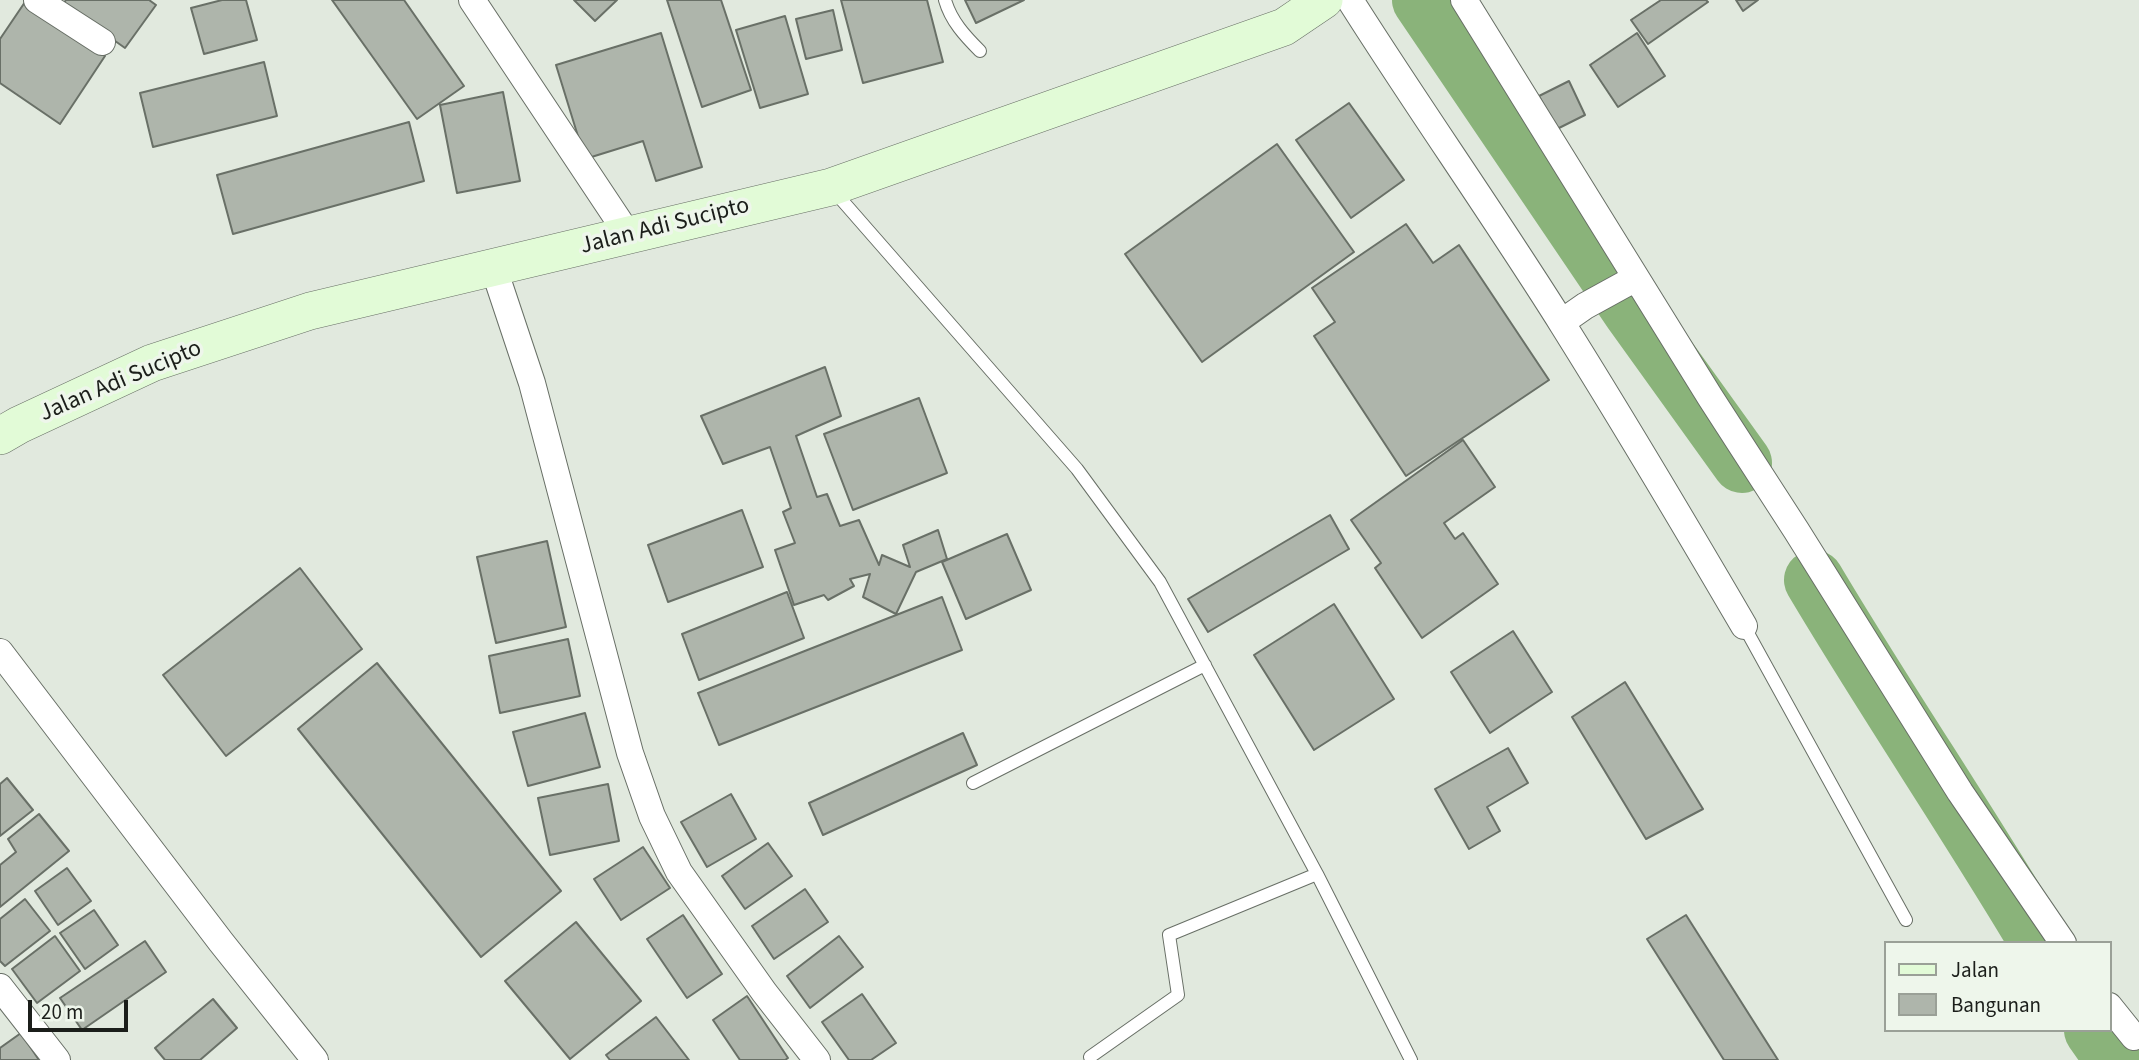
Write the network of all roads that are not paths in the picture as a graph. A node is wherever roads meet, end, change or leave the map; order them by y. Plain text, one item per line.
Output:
1 (37, 0) edge
2 (472, 0) edge
3 (945, 0) edge
4 (1324, 0) edge
5 (1350, 0) edge
6 (1464, 0) edge
7 (1279, 13) edge
8 (102, 43) dead end
9 (980, 51) dead end
10 (831, 187) junction
11 (629, 236) junction
12 (494, 269) junction
13 (1636, 278) junction
14 (1562, 323) junction
15 (0, 436) edge
16 (1744, 626) joint
17 (0, 652) edge
18 (1205, 665) junction
19 (973, 783) dead end
20 (1317, 874) junction
21 (1906, 919) dead end
22 (2062, 941) edge
23 (0, 988) edge
24 (2111, 1008) edge
25 (2134, 1037) dead end
26 (1090, 1058) dead end
27 (57, 1060) edge
28 (315, 1060) edge
29 (817, 1060) edge
30 (1411, 1060) edge

1 - 8 street
2 - 11 street
3 - 9 lane
4 - 7 main road, Jalan Adi Sucipto
5 - 14 street
6 - 13 street
7 - 10 main road, Jalan Adi Sucipto
10 - 11 main road, Jalan Adi Sucipto
10 - 18 lane
11 - 12 main road, Jalan Adi Sucipto
12 - 15 main road, Jalan Adi Sucipto
12 - 29 street
13 - 14 street
13 - 22 street
14 - 16 street
16 - 21 lane
17 - 28 street
18 - 19 lane
18 - 20 lane
20 - 26 lane
20 - 30 lane
23 - 27 street
24 - 25 street

